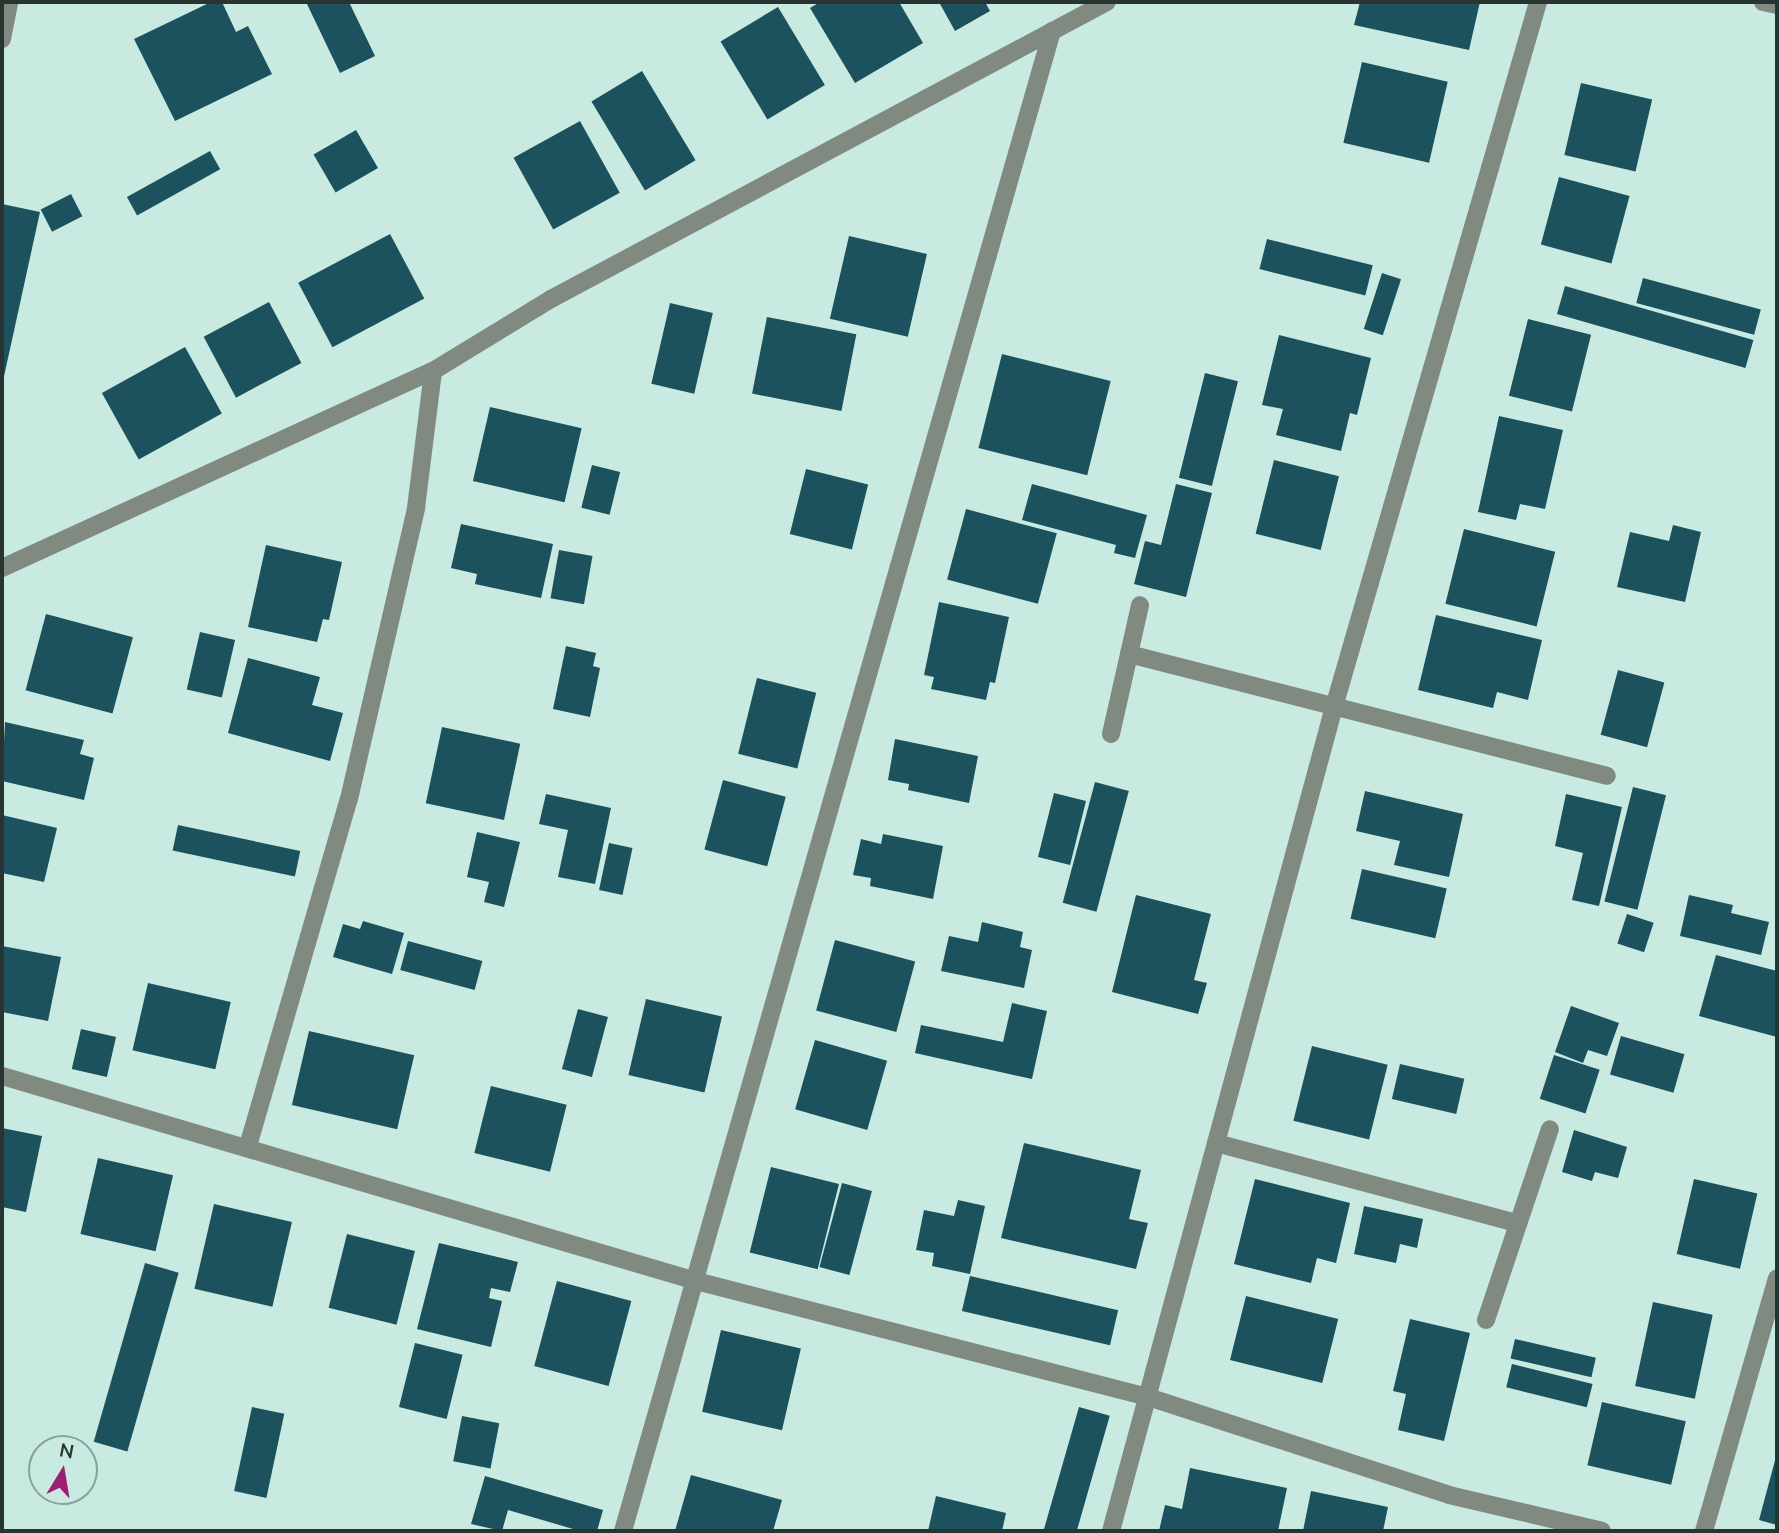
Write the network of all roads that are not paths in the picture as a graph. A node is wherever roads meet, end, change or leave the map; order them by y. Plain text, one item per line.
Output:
1 (9, 2) edge
2 (1107, 2) edge
3 (1538, 2) edge
4 (1763, 2) edge
5 (1777, 5) edge
6 (1052, 31) junction
7 (2, 39) edge
8 (433, 371) junction
9 (2, 568) edge
10 (1140, 605) dead end
11 (1129, 654) junction
12 (1334, 707) junction
13 (1111, 734) dead end
14 (1607, 776) dead end
15 (2, 1076) edge
16 (1550, 1129) dead end
17 (1216, 1143) junction
18 (248, 1146) junction
19 (1517, 1223) junction
20 (1777, 1278) edge
21 (696, 1281) junction
22 (1486, 1320) dead end
23 (1145, 1396) junction
24 (623, 1531) edge
25 (1111, 1531) edge
26 (1602, 1531) edge
27 (1704, 1531) edge

1 - 7 street
2 - 6 street
3 - 12 street
4 - 5 street
6 - 8 street
6 - 21 street
8 - 9 street
8 - 18 street
10 - 11 street
11 - 12 street
11 - 13 street
12 - 14 street
12 - 17 street
15 - 18 street
16 - 19 street
17 - 19 street
17 - 23 street
18 - 21 street
19 - 22 street
20 - 27 street
21 - 23 street
21 - 24 street
23 - 25 street
23 - 26 street

